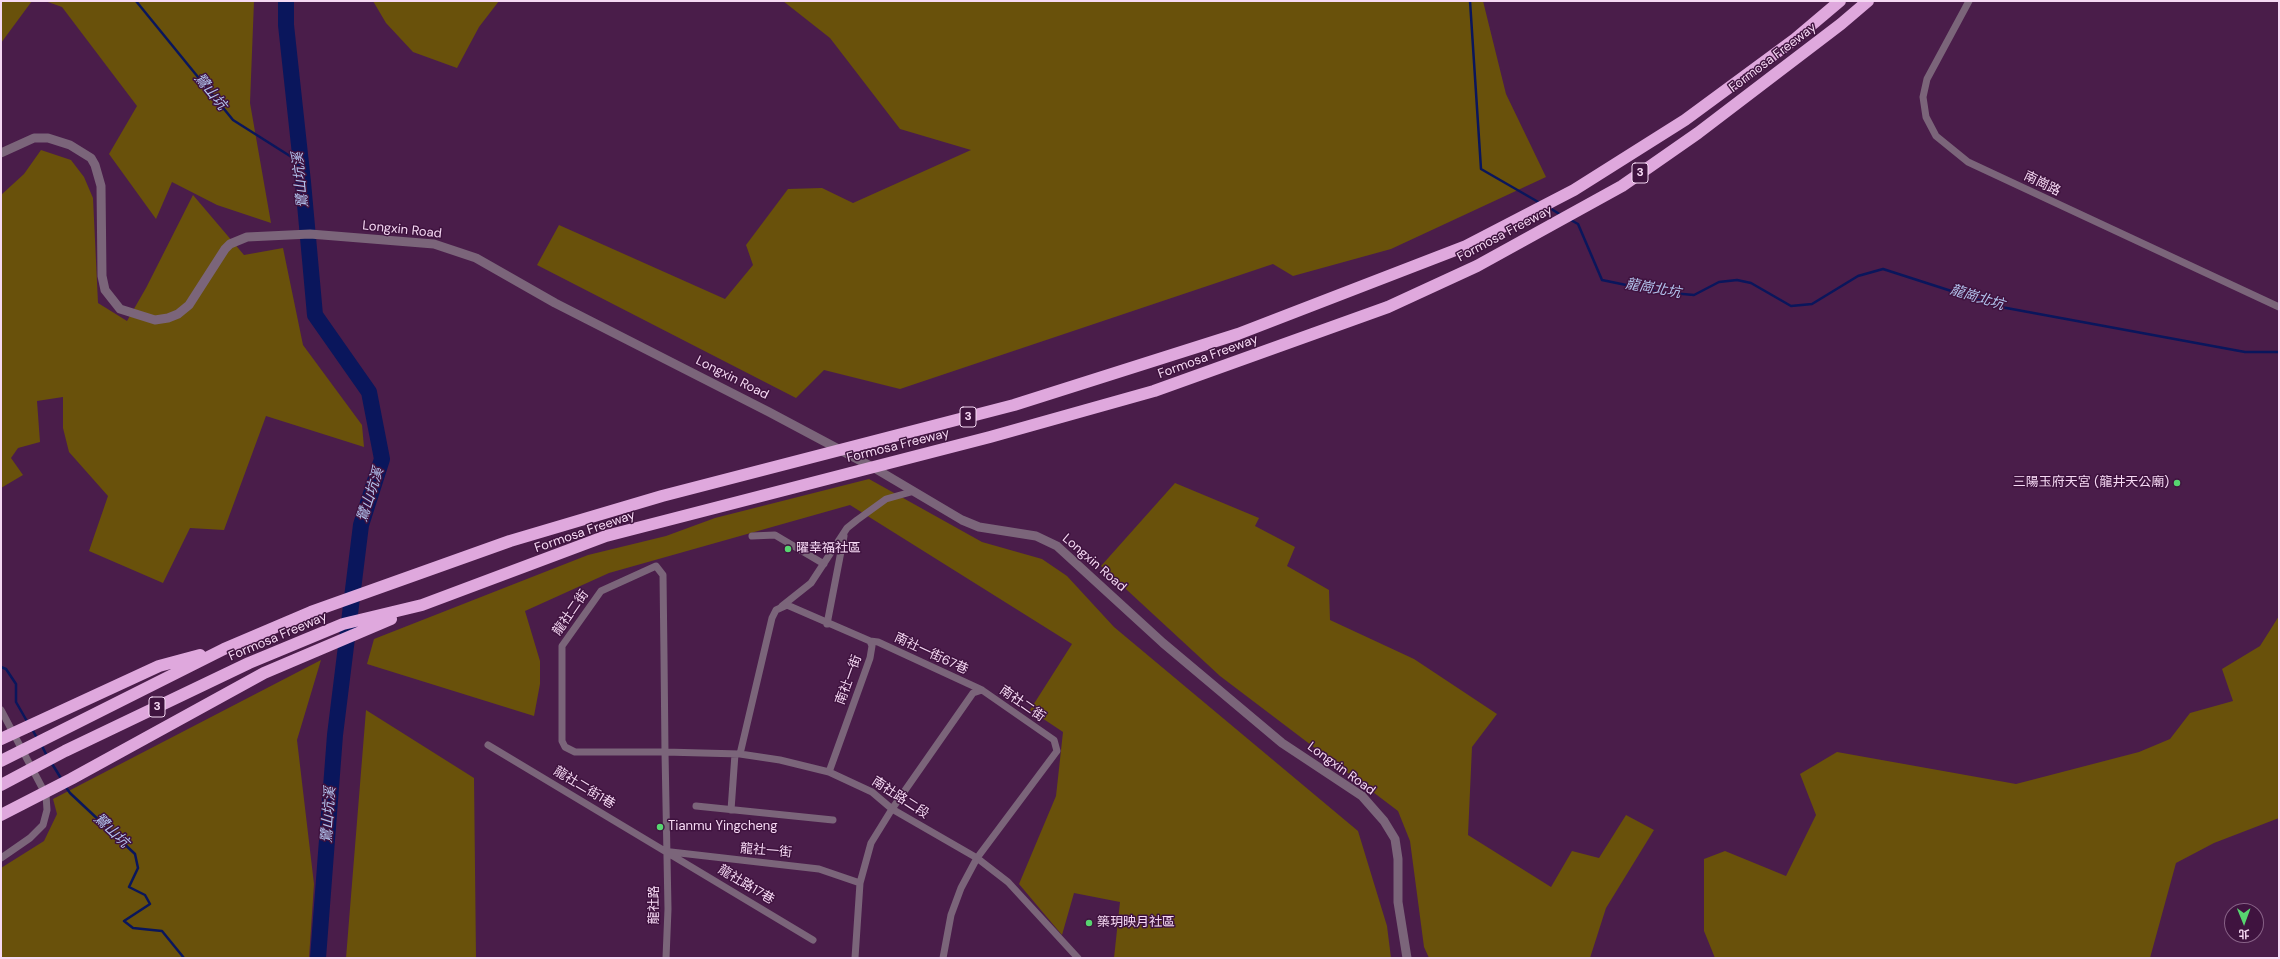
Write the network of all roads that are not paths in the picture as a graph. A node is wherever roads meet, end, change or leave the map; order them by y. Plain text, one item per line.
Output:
1 (1840, 1) edge
2 (1868, 1) edge
3 (1969, 1) edge
4 (1, 153) edge
5 (2279, 307) edge
6 (911, 492) junction
7 (846, 531) junction
8 (752, 536) dead end
9 (824, 564) junction
10 (422, 605) junction
11 (782, 606) junction
12 (827, 624) junction
13 (870, 641) junction
14 (224, 649) junction
15 (982, 690) junction
16 (1, 710) edge
17 (1, 739) edge
18 (488, 745) dead end
19 (665, 752) junction
20 (738, 754) junction
21 (5, 759) edge
22 (829, 772) junction
23 (1, 786) edge
24 (696, 806) dead end
25 (892, 809) junction
26 (731, 810) junction
27 (1, 815) edge
28 (833, 820) dead end
29 (667, 852) junction
30 (1, 858) edge
31 (977, 858) junction
32 (860, 882) junction
33 (813, 940) dead end
34 (666, 958) edge
35 (855, 958) edge
36 (943, 958) edge
37 (1078, 958) edge
38 (1407, 958) edge

1 - 14 highway, Formosa Freeway / 3
2 - 10 highway, Formosa Freeway / 3
3 - 5 street, 南崗路
4 - 6 street, Longxin Road
6 - 7 street
6 - 38 street, Longxin Road
7 - 9 street
7 - 12 street
8 - 9 street
9 - 11 street
10 - 23 highway, Formosa Freeway / 3
10 - 27 highway
11 - 12 street, 南社一街
11 - 20 street
12 - 13 street, 南社一街
13 - 15 street, 南社一街67巷
13 - 22 street, 南社一街
14 - 17 highway
14 - 21 highway, Formosa Freeway / 3
15 - 25 street, 南社二街
15 - 31 street, 南社二街
16 - 30 street
18 - 29 street, 龍社二街1巷
19 - 19 street, 龍社二街
19 - 20 street, 南社路二段
19 - 29 street, 龍社二街
20 - 22 street, 南社路二段
20 - 26 street
22 - 25 street, 南社路二段
24 - 26 street
25 - 31 street, 南社路二段
25 - 32 street, 南社二街
26 - 28 street
29 - 32 street, 龍社一街
29 - 33 street, 龍社路17巷
29 - 34 street, 龍社路
31 - 36 street
31 - 37 street, 南社路二段
32 - 35 street, 南社二街

